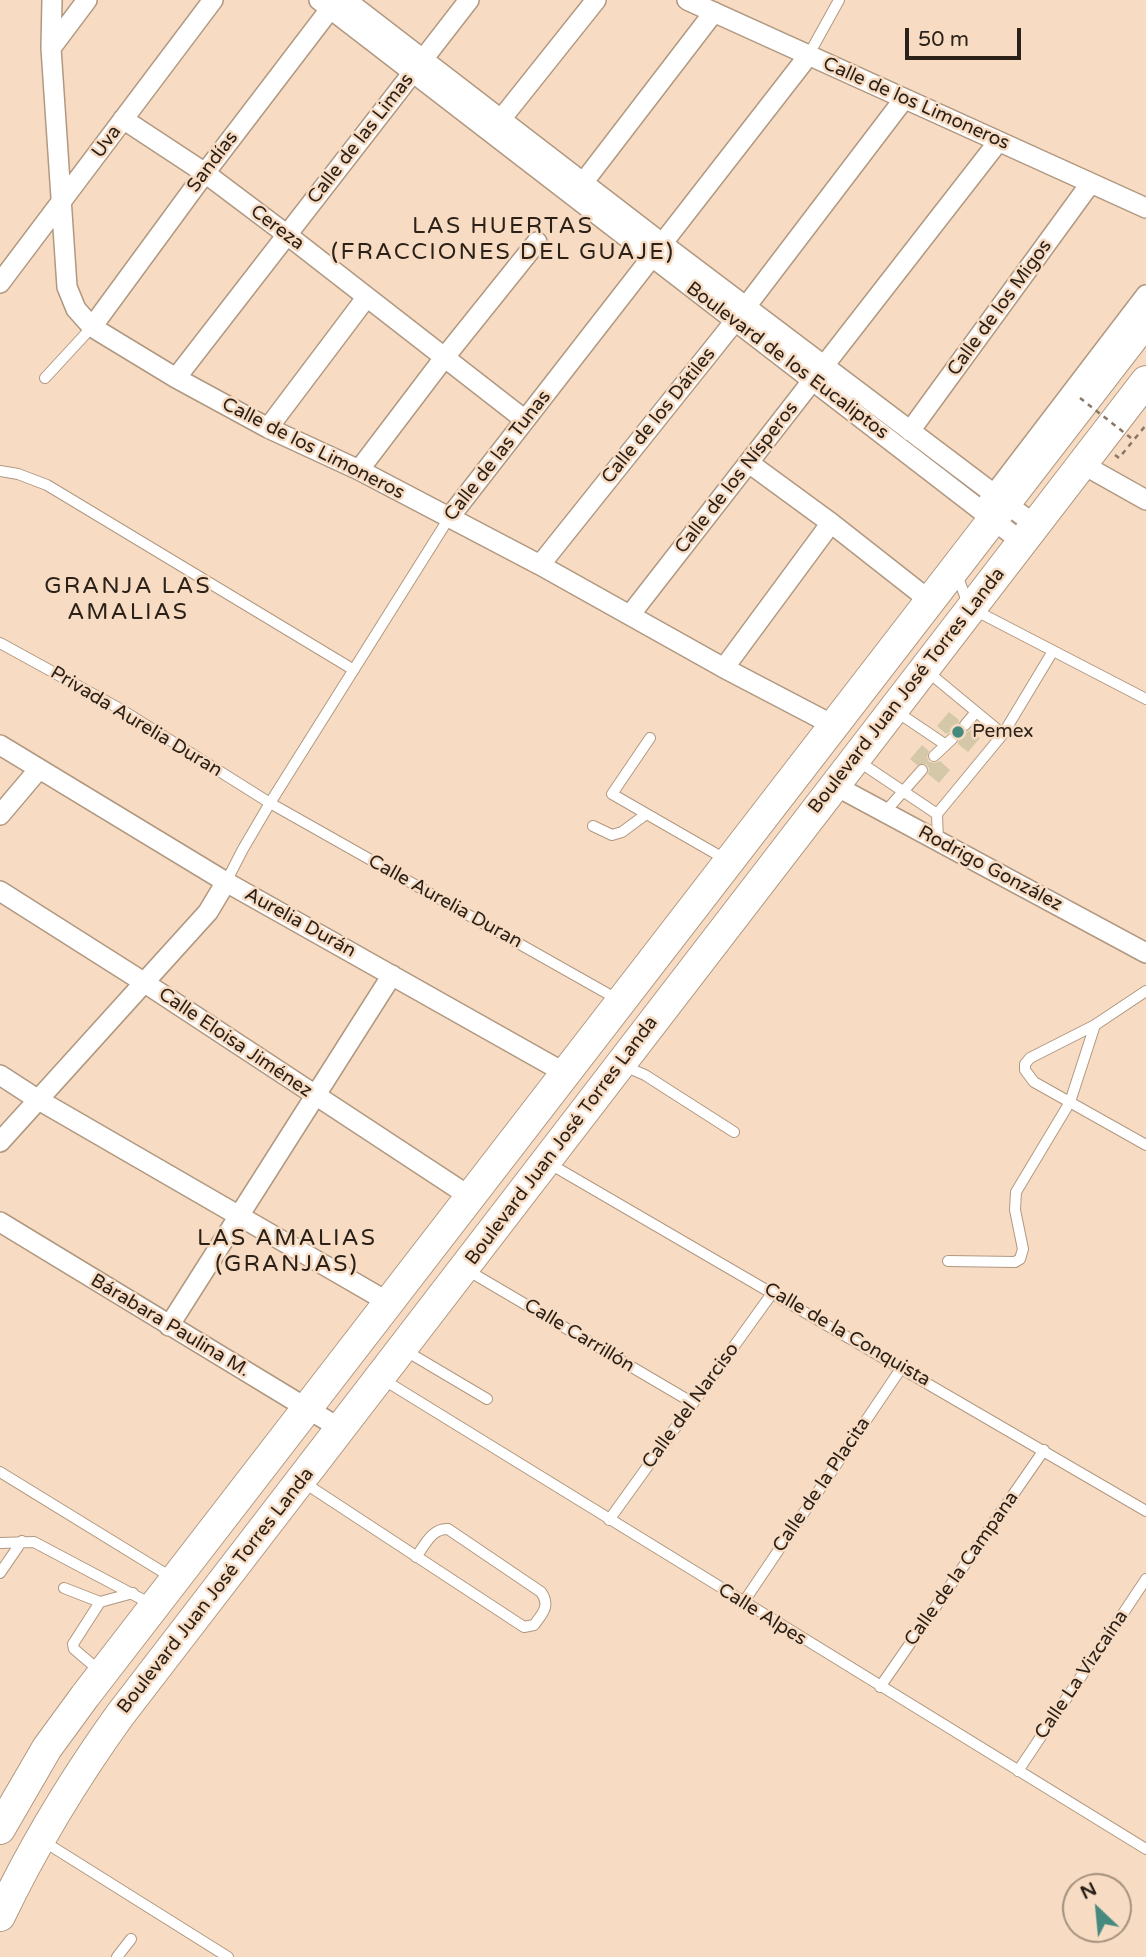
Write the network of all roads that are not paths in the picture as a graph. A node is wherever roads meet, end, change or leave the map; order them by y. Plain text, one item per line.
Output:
1 (52, 0) edge
2 (87, 0) edge
3 (213, 0) edge
4 (469, 0) edge
5 (596, 0) edge
6 (687, 0) edge
7 (839, 0) edge
8 (333, 2) edge
9 (714, 12) junction
10 (51, 48) junction
11 (808, 56) junction
12 (418, 66) junction
13 (904, 99) junction
14 (123, 119) junction
15 (496, 126) junction
16 (998, 142) junction
17 (205, 173) junction
18 (1090, 184) junction
19 (578, 190) junction
20 (61, 205) junction
21 (1146, 208) edge
22 (286, 234) junction
23 (537, 242) dead end
24 (657, 251) junction
25 (0, 284) edge
26 (1146, 295) edge
27 (366, 298) junction
28 (741, 314) junction
29 (1146, 321) edge
30 (92, 327) junction
31 (444, 358) junction
32 (818, 374) junction
33 (45, 378) dead end
34 (176, 379) junction
35 (1146, 381) edge
36 (525, 420) junction
37 (268, 428) junction
38 (910, 431) junction
39 (749, 463) junction
40 (1082, 464) junction
41 (359, 470) junction
42 (0, 471) edge
43 (1146, 498) edge
44 (993, 507) junction
45 (449, 518) junction
46 (831, 523) junction
47 (1028, 534) junction
48 (540, 565) junction
49 (954, 568) junction
50 (929, 600) junction
51 (972, 605) junction
52 (631, 615) junction
53 (0, 643) edge
54 (1053, 651) junction
55 (724, 668) junction
56 (923, 668) junction
57 (354, 670) junction
58 (1146, 699) edge
59 (892, 709) junction
60 (976, 712) junction
61 (833, 724) junction
62 (965, 725) dead end
63 (1003, 734) junction
64 (650, 738) dead end
65 (0, 745) edge
66 (934, 756) dead end
67 (855, 759) junction
68 (38, 769) junction
69 (922, 770) dead end
70 (834, 785) junction
71 (904, 791) junction
72 (270, 803) junction
73 (884, 812) junction
74 (937, 814) junction
75 (0, 815) edge
76 (645, 815) junction
77 (593, 826) dead end
78 (937, 841) junction
79 (728, 861) junction
80 (226, 882) junction
81 (0, 891) edge
82 (1146, 953) edge
83 (393, 975) junction
84 (145, 983) junction
85 (1146, 991) edge
86 (621, 1001) junction
87 (1095, 1024) junction
88 (621, 1064) junction
89 (565, 1073) junction
90 (0, 1075) edge
91 (315, 1096) junction
92 (37, 1099) junction
93 (1070, 1102) junction
94 (734, 1132) dead end
95 (0, 1142) edge
96 (1146, 1145) edge
97 (547, 1161) junction
98 (469, 1196) junction
99 (238, 1216) junction
100 (0, 1222) edge
101 (948, 1261) dead end
102 (465, 1268) junction
103 (773, 1292) junction
104 (388, 1302) junction
105 (169, 1326) junction
106 (403, 1349) junction
107 (902, 1367) junction
108 (380, 1378) junction
109 (487, 1399) dead end
110 (693, 1403) junction
111 (306, 1408) junction
112 (341, 1429) junction
113 (1044, 1450) junction
114 (0, 1472) edge
115 (301, 1481) junction
116 (1146, 1511) edge
117 (609, 1520) junction
118 (22, 1541) junction
119 (0, 1543) edge
120 (416, 1556) junction
121 (0, 1573) edge
122 (175, 1579) junction
123 (1146, 1579) edge
124 (64, 1588) dead end
125 (143, 1600) junction
126 (100, 1602) junction
127 (743, 1603) junction
128 (102, 1673) junction
129 (880, 1687) junction
130 (1017, 1771) junction
131 (2, 1822) edge
132 (39, 1839) junction
133 (1146, 1849) edge
134 (0, 1916) edge
135 (131, 1939) dead end
136 (117, 1957) edge
137 (228, 1957) edge

1 - 10 street, Calle de los Limoneros
2 - 10 street
3 - 14 street, Uva
4 - 12 street, Calle de las Limas
5 - 15 street
6 - 9 street, Calle de los Limoneros
7 - 11 lane
8 - 12 street, Boulevard de los Eucaliptos
8 - 17 street, Sandías
9 - 11 street, Calle de los Limoneros
9 - 19 street
10 - 20 street, Calle de los Limoneros
11 - 13 street, Calle de los Limoneros
11 - 24 street, Calle de las Tunas
12 - 15 street, Boulevard de los Eucaliptos
12 - 22 street, Calle de las Limas
13 - 16 street, Calle de los Limoneros
13 - 28 street, Calle de los Dátiles
14 - 17 street, Cereza
14 - 20 street, Uva
15 - 19 street, Boulevard de los Eucaliptos
16 - 18 street, Calle de los Limoneros
16 - 32 street, Calle de los Nísperos
17 - 22 street, Cereza
17 - 30 street, Sandías
18 - 21 street, Calle de los Limoneros
18 - 38 street, Calle de los Migos
19 - 24 street, Boulevard de los Eucaliptos
20 - 25 street, Uva
20 - 30 street, Calle de los Limoneros
22 - 27 street, Cereza
22 - 34 street, Calle de las Limas
23 - 31 street
24 - 28 street, Boulevard de los Eucaliptos
24 - 36 street, Calle de las Tunas
26 - 44 street
27 - 31 street, Cereza
27 - 37 street
28 - 32 street, Boulevard de los Eucaliptos
28 - 48 street, Calle de los Dátiles
29 - 44 main road, Boulevard Juan José Torres Landa
30 - 33 lane
30 - 34 street, Calle de los Limoneros
31 - 36 street, Cereza
31 - 41 street
32 - 38 street, Boulevard de los Eucaliptos
32 - 39 street, Calle de los Nísperos
32 - 44 street, Boulevard de los Eucaliptos
34 - 37 street, Calle de los Limoneros
35 - 40 main road, Boulevard Juan José Torres Landa
36 - 45 street, Calle de las Tunas
37 - 41 street, Calle de los Limoneros
38 - 44 street, Boulevard de los Eucaliptos
39 - 46 street
39 - 52 street, Calle de los Nísperos
40 - 43 street
40 - 47 main road, Boulevard Juan José Torres Landa
41 - 45 street, Calle de los Limoneros
42 - 57 lane
44 - 47 street, Boulevard de los Eucaliptos
44 - 49 main road, Boulevard Juan José Torres Landa
45 - 48 street, Calle de los Limoneros
45 - 57 lane, Calle de las Tunas
46 - 50 street
46 - 55 street
47 - 51 main road, Boulevard Juan José Torres Landa
48 - 52 street, Calle de los Limoneros
49 - 50 main road, Boulevard Juan José Torres Landa
49 - 51 lane
50 - 61 main road, Boulevard Juan José Torres Landa
51 - 54 lane
51 - 56 main road, Boulevard Juan José Torres Landa
52 - 55 street, Calle de los Limoneros
53 - 72 lane, Privada Aurelia Duran
54 - 58 lane
54 - 63 lane
55 - 61 street, Calle de los Limoneros
56 - 59 main road, Boulevard Juan José Torres Landa
56 - 60 lane
57 - 72 lane, Calle de las Tunas
59 - 66 lane
59 - 67 main road, Boulevard Juan José Torres Landa
60 - 62 lane
60 - 63 lane
61 - 79 main road, Boulevard Juan José Torres Landa
63 - 74 lane
64 - 76 lane
65 - 68 street, Aurelia Durán
67 - 70 main road, Boulevard Juan José Torres Landa
67 - 71 lane
68 - 75 street
68 - 80 street, Aurelia Durán
69 - 71 lane
70 - 73 street, Rodrigo González
70 - 88 main road, Boulevard Juan José Torres Landa
71 - 73 lane
71 - 74 lane
72 - 80 lane, Calle de las Tunas
72 - 86 lane, Calle Aurelia Duran
73 - 78 street, Rodrigo González
74 - 78 lane
76 - 77 lane
76 - 79 lane
78 - 82 street, Rodrigo González
79 - 86 main road, Boulevard Juan José Torres Landa
80 - 83 street, Aurelia Durán
80 - 84 street
81 - 84 street, Calle Eloisa Jiménez
83 - 89 street, Aurelia Durán
83 - 91 street
84 - 91 street, Calle Eloisa Jiménez
84 - 92 street
85 - 87 lane
86 - 89 main road, Boulevard Juan José Torres Landa
87 - 93 lane
87 - 93 lane
88 - 94 lane
88 - 97 main road, Boulevard Juan José Torres Landa
89 - 98 main road, Boulevard Juan José Torres Landa
90 - 92 street
91 - 98 street, Calle Eloisa Jiménez
91 - 99 street
92 - 95 street
92 - 99 street
93 - 96 lane
93 - 101 lane
97 - 102 main road, Boulevard Juan José Torres Landa
97 - 103 lane, Calle de la Conquista
98 - 104 main road, Boulevard Juan José Torres Landa
99 - 104 street
99 - 105 street
100 - 105 street, Bárabara Paulina M.
102 - 106 main road, Boulevard Juan José Torres Landa
102 - 110 lane, Calle Carrillón
103 - 107 lane, Calle de la Conquista
103 - 110 lane, Calle del Narciso
104 - 111 main road, Boulevard Juan José Torres Landa
105 - 111 street, Bárabara Paulina M.
106 - 108 main road, Boulevard Juan José Torres Landa
106 - 109 lane
107 - 113 lane, Calle de la Conquista
107 - 127 lane, Calle de la Placita
108 - 112 main road, Boulevard Juan José Torres Landa
108 - 117 lane, Calle Alpes
110 - 117 lane, Calle del Narciso
111 - 112 street, Bárabara Paulina M.
111 - 122 main road, Boulevard Juan José Torres Landa
112 - 115 main road, Boulevard Juan José Torres Landa
113 - 116 lane, Calle de la Conquista
113 - 129 lane, Calle de la Campana
114 - 122 lane
115 - 120 lane
115 - 132 main road, Boulevard Juan José Torres Landa
117 - 127 lane, Calle Alpes
118 - 119 lane
118 - 121 lane
118 - 125 lane
120 - 120 lane
122 - 125 main road, Boulevard Juan José Torres Landa
123 - 130 lane, Calle La Vizcaína
124 - 126 lane
125 - 126 lane
125 - 128 main road, Boulevard Juan José Torres Landa
126 - 128 lane
127 - 129 lane, Calle Alpes
128 - 131 main road, Boulevard Juan José Torres Landa
129 - 130 lane, Calle Alpes
130 - 133 lane, Calle Alpes
132 - 134 main road, Boulevard Juan José Torres Landa
132 - 137 lane
135 - 136 lane

